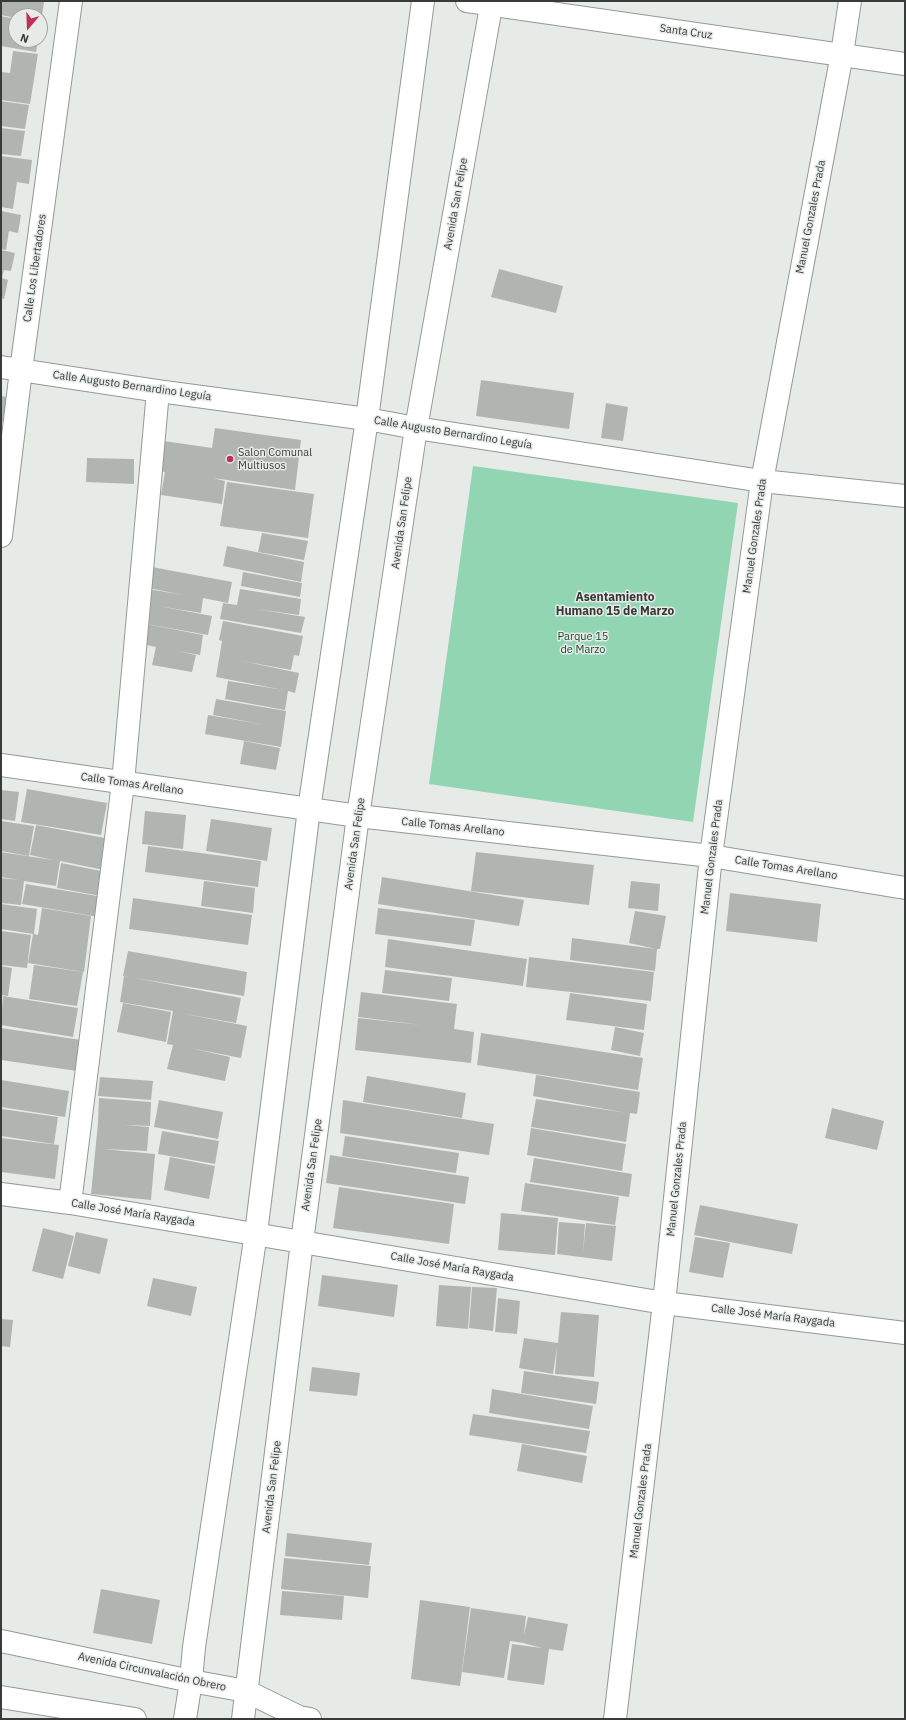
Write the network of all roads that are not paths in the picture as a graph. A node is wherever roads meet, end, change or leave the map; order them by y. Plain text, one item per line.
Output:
1 (71, 1) edge
2 (422, 1) edge
3 (467, 1) edge
4 (850, 1) edge
5 (492, 3) edge
6 (842, 54) junction
7 (905, 64) edge
8 (11, 368) edge
9 (158, 391) junction
10 (367, 419) junction
11 (416, 428) junction
12 (762, 480) junction
13 (905, 496) edge
14 (1, 536) edge
15 (1, 765) edge
16 (123, 783) junction
17 (310, 810) junction
18 (358, 816) junction
19 (711, 856) junction
20 (905, 888) edge
21 (1, 1194) edge
22 (70, 1202) junction
23 (256, 1233) junction
24 (302, 1242) junction
25 (664, 1303) junction
26 (905, 1333) edge
27 (1, 1641) edge
28 (191, 1681) junction
29 (246, 1691) junction
30 (1, 1697) edge
31 (301, 1718) edge
32 (135, 1719) edge
33 (185, 1719) edge
34 (243, 1719) edge
35 (615, 1719) edge

1 - 8 street, Calle Los Libertadores
2 - 10 street
3 - 5 street, Santa Cruz
4 - 6 street, Manuel Gonzales Prada
5 - 6 street, Santa Cruz
5 - 11 street, Avenida San Felipe
6 - 7 street, Santa Cruz
6 - 12 street, Manuel Gonzales Prada
8 - 9 street, Calle Augusto Bernardino Leguía
8 - 14 street, Calle Los Libertadores
9 - 10 street, Calle Augusto Bernardino Leguía
9 - 16 street
10 - 11 street, Calle Augusto Bernardino Leguía
10 - 17 street
11 - 12 street, Calle Augusto Bernardino Leguía
11 - 18 street, Avenida San Felipe
12 - 13 street, Calle Augusto Bernardino Leguía
12 - 19 street, Manuel Gonzales Prada
15 - 16 street, Calle Tomas Arellano
16 - 17 street, Calle Tomas Arellano
16 - 22 street
17 - 18 street, Calle Tomas Arellano
17 - 23 street
18 - 19 street, Calle Tomas Arellano
18 - 24 street, Avenida San Felipe
19 - 20 street, Calle Tomas Arellano
19 - 25 street, Manuel Gonzales Prada
21 - 22 street, Calle José María Raygada
22 - 23 street, Calle José María Raygada
23 - 24 street, Calle José María Raygada
23 - 28 street
24 - 25 street, Calle José María Raygada
24 - 29 street, Avenida San Felipe
25 - 26 street, Calle José María Raygada
25 - 35 street, Manuel Gonzales Prada
27 - 28 street, Avenida Circunvalación Obrero
28 - 29 street, Avenida Circunvalación Obrero
28 - 33 street
29 - 31 street, Avenida Circunvalación Obrero
29 - 34 street, Avenida San Felipe
30 - 32 street

